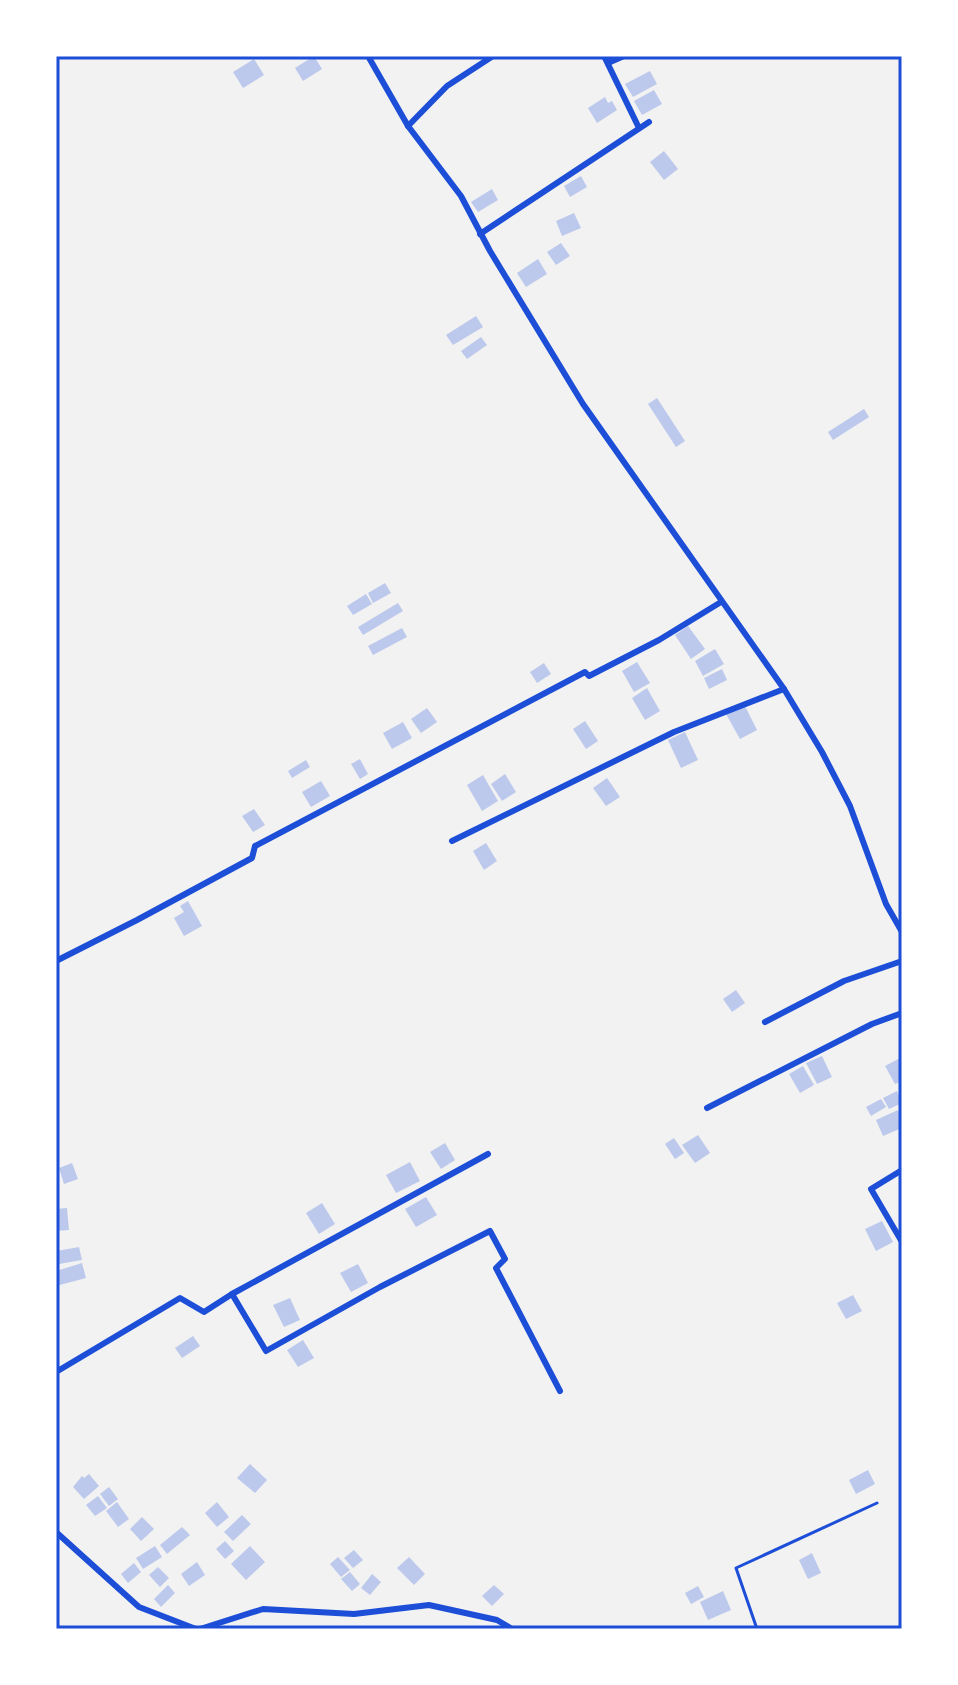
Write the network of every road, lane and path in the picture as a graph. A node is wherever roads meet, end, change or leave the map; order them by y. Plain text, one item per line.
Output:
1 (368, 56) edge
2 (493, 56) edge
3 (604, 56) edge
4 (624, 56) edge
5 (608, 63) junction
6 (649, 122) dead end
7 (408, 126) junction
8 (639, 128) junction
9 (480, 234) junction
10 (721, 602) junction
11 (784, 689) junction
12 (452, 841) dead end
13 (902, 932) edge
14 (56, 961) edge
15 (902, 961) edge
16 (902, 1013) edge
17 (765, 1022) dead end
18 (707, 1108) dead end
19 (488, 1154) dead end
20 (902, 1170) edge
21 (902, 1242) edge
22 (232, 1294) junction
23 (56, 1372) edge
24 (560, 1391) dead end
25 (877, 1503) dead end
26 (56, 1532) edge
27 (198, 1629) edge
28 (512, 1629) edge
29 (757, 1629) edge

1 - 7 street
2 - 7 street
3 - 5 street
4 - 5 street
5 - 8 street
6 - 8 street
7 - 9 street
8 - 9 street
9 - 10 street
10 - 11 street
10 - 14 street
11 - 12 street
11 - 13 street
15 - 17 street
16 - 18 street
19 - 22 street
20 - 21 street
22 - 23 street
22 - 24 street
25 - 29 lane
26 - 27 street
27 - 28 street

